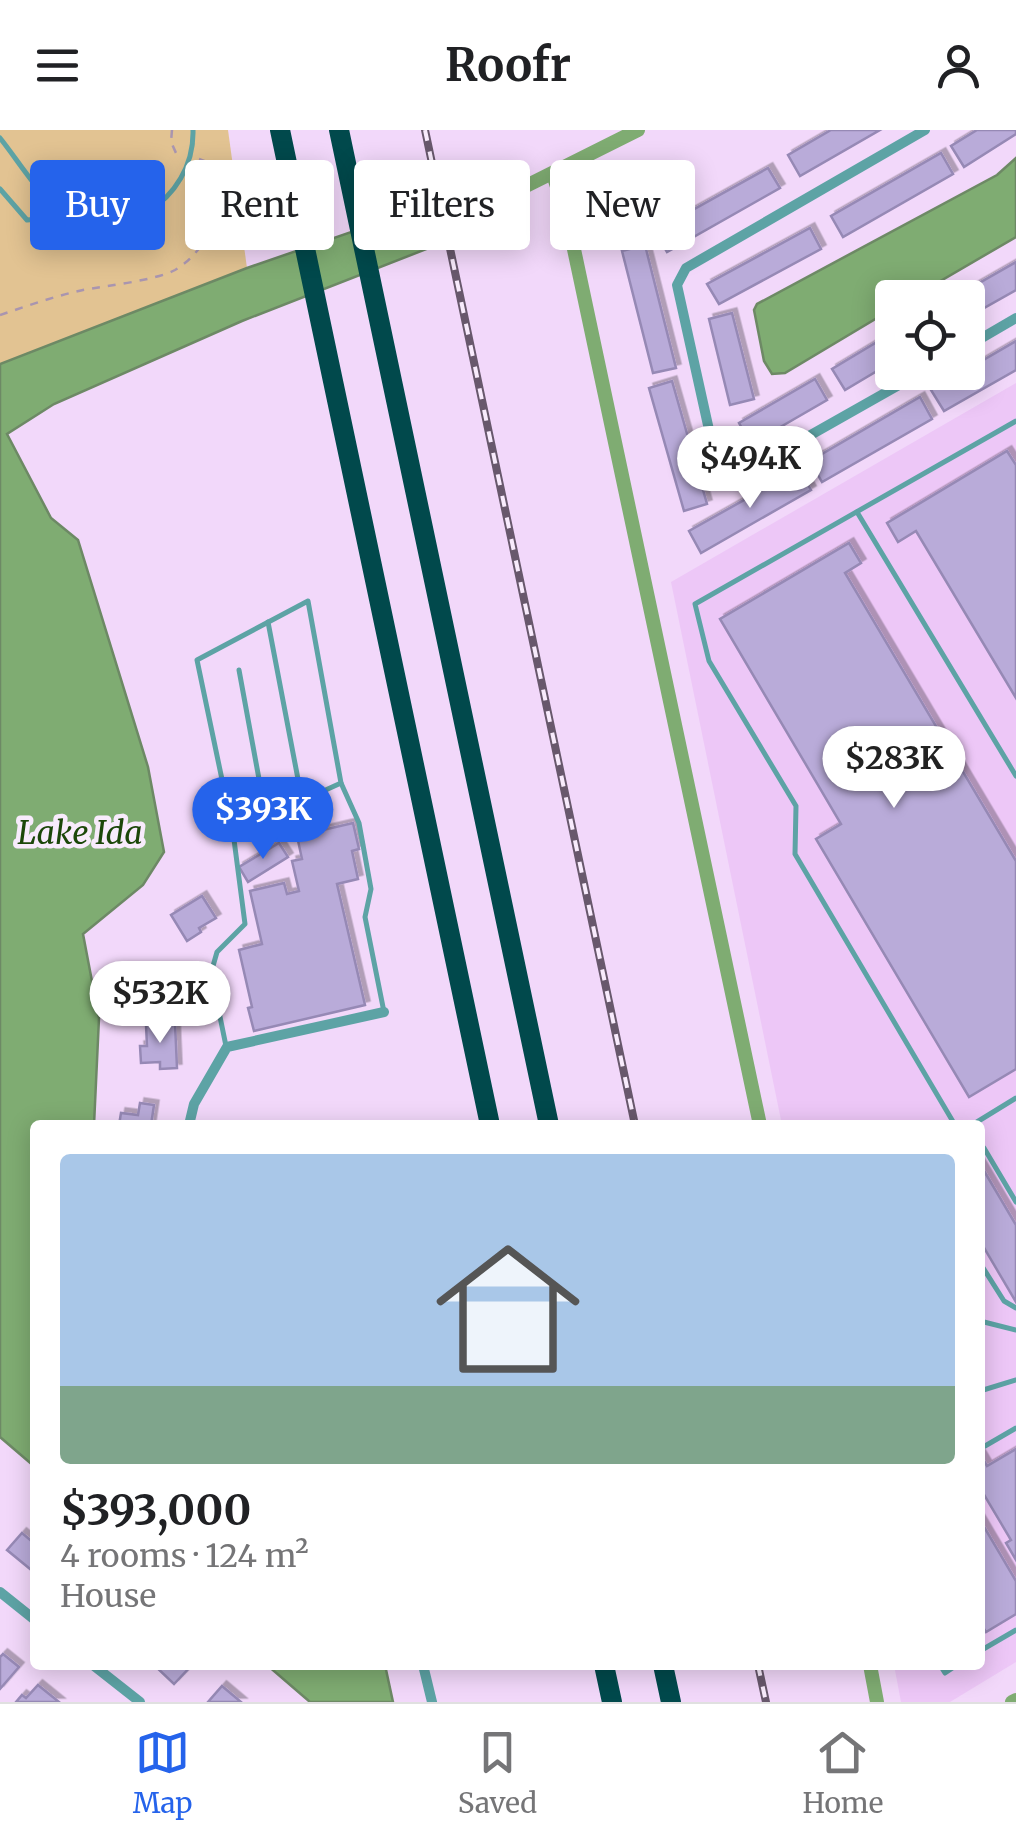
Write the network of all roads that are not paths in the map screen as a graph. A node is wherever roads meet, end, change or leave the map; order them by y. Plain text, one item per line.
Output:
1 (192, 130) edge
2 (280, 130) edge
3 (925, 130) edge
4 (0, 138) edge
5 (340, 138) edge
6 (30, 174) edge
7 (0, 189) edge
8 (165, 199) edge
9 (30, 220) edge
10 (1016, 318) edge
11 (985, 336) edge
12 (890, 390) edge
13 (1016, 421) edge
14 (857, 512) junction
15 (268, 622) junction
16 (239, 670) dead end
17 (1016, 776) edge
18 (340, 783) junction
19 (302, 800) junction
20 (266, 816) junction
21 (233, 832) junction
22 (384, 1012) joint
23 (226, 1047) junction
24 (1016, 1098) edge
25 (189, 1120) edge
26 (489, 1120) edge
27 (548, 1120) edge
28 (953, 1120) edge
29 (980, 1120) edge
30 (985, 1150) edge
31 (1016, 1202) edge
32 (985, 1270) edge
33 (1016, 1308) edge
34 (985, 1322) edge
35 (1016, 1330) edge
36 (1016, 1380) edge
37 (985, 1389) edge
38 (1016, 1428) edge
39 (985, 1446) dead end
40 (0, 1592) edge
41 (30, 1616) edge
42 (1016, 1630) edge
43 (985, 1648) edge
44 (99, 1670) edge
45 (425, 1670) edge
46 (605, 1670) edge
47 (664, 1670) edge
48 (140, 1702) edge
49 (432, 1702) edge
50 (612, 1702) edge
51 (671, 1702) edge

1 - 8 lane
2 - 26 highway
3 - 12 street
4 - 6 lane
5 - 27 highway
7 - 9 lane
10 - 11 street
13 - 14 lane
14 - 17 lane
14 - 28 lane
15 - 18 lane
15 - 19 lane
15 - 21 lane
16 - 20 lane
18 - 19 lane
18 - 22 lane
19 - 20 lane
20 - 21 lane
21 - 23 lane
22 - 23 street
23 - 25 street
24 - 29 lane
30 - 31 lane
32 - 33 lane
34 - 35 lane
36 - 37 lane
38 - 39 lane
40 - 41 street
42 - 43 lane
44 - 48 street
45 - 49 street
46 - 50 highway
47 - 51 highway

